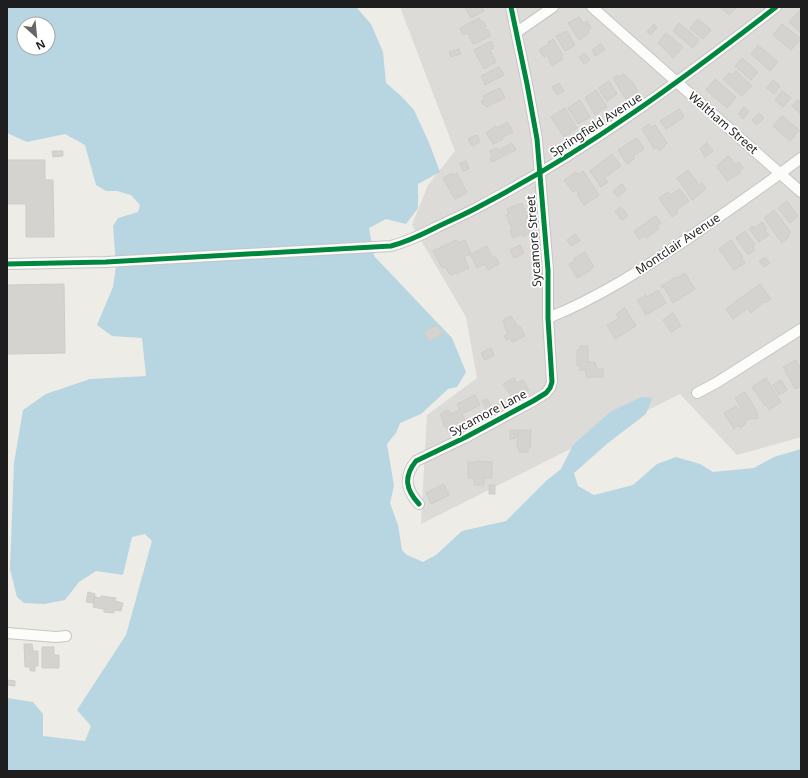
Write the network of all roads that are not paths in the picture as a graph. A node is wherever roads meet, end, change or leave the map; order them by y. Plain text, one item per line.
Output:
1 (511, 7) edge
2 (553, 7) edge
3 (592, 7) edge
4 (776, 7) edge
5 (517, 32) junction
6 (677, 82) junction
7 (801, 158) edge
8 (540, 173) junction
9 (780, 174) junction
10 (801, 192) edge
11 (7, 264) edge
12 (548, 318) junction
13 (801, 328) edge
14 (697, 393) dead end
15 (538, 398) joint
16 (419, 504) dead end
17 (7, 633) edge
18 (66, 636) dead end

1 - 5 street, Sycamore Street
2 - 5 street
3 - 6 street, Waltham Street
4 - 6 street, Springfield Avenue
5 - 8 street, Sycamore Street
6 - 8 street, Springfield Avenue
6 - 9 street, Waltham Street
7 - 9 street, Montclair Avenue
8 - 11 street, Springfield Avenue
8 - 12 street, Sycamore Street
9 - 10 street, Waltham Street
9 - 12 street, Montclair Avenue
12 - 15 street, Sycamore Street
13 - 14 street
15 - 16 street, Sycamore Lane
17 - 18 street

